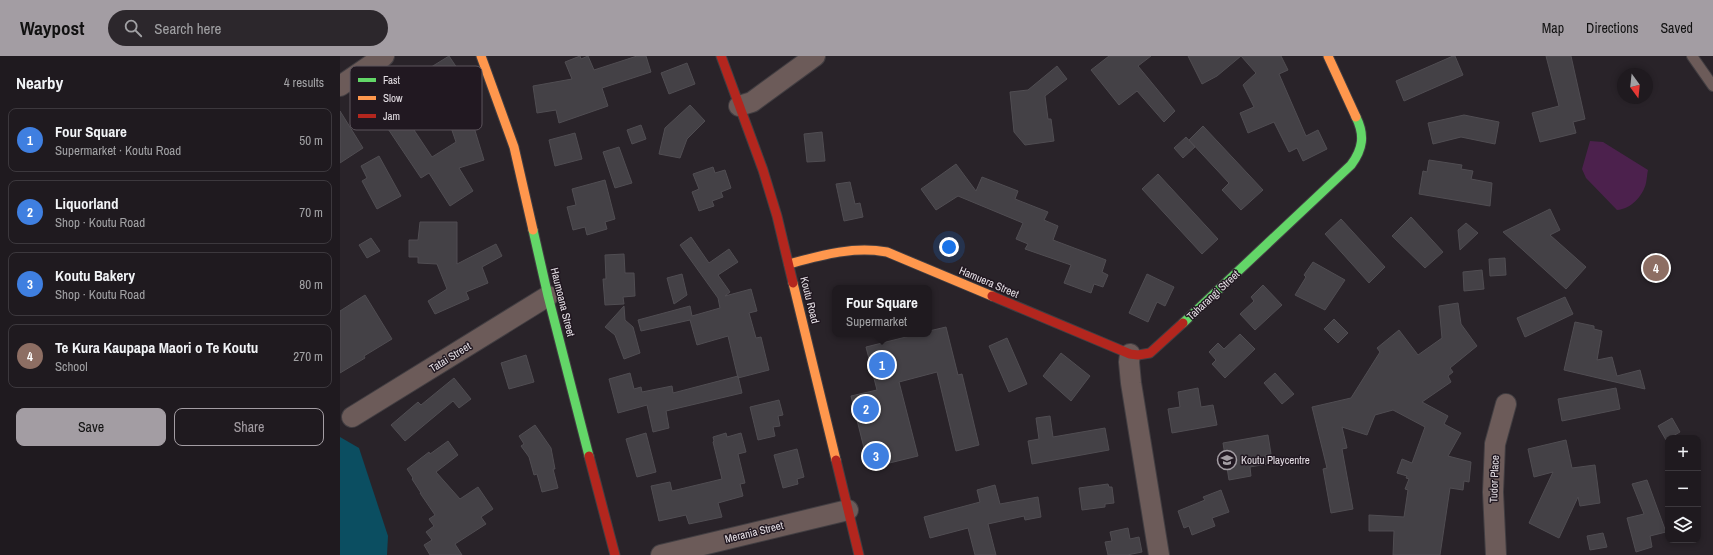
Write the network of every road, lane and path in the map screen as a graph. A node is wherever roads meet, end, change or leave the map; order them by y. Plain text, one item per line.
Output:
1 (384, 56) edge
2 (481, 56) edge
3 (721, 56) edge
4 (815, 56) edge
5 (1328, 56) edge
6 (1692, 56) edge
7 (369, 66) edge
8 (350, 79) edge
9 (340, 86) edge
10 (1713, 86) edge
11 (739, 106) junction
12 (789, 264) junction
13 (548, 296) junction
14 (1130, 354) junction
15 (1506, 404) dead end
16 (352, 417) dead end
17 (848, 510) junction
18 (615, 555) edge
19 (660, 555) edge
20 (859, 555) edge
21 (1158, 555) edge
22 (1496, 555) edge

1 - 7 street
2 - 13 street, Haumoana Street
3 - 11 street, Koutu Road
4 - 11 street
5 - 14 street, Taharangi Street
6 - 10 lane
8 - 9 street
11 - 12 street, Koutu Road
12 - 14 street, Hamuera Street
12 - 17 street, Koutu Road
13 - 16 street, Tatai Street
13 - 18 street, Haumoana Street
14 - 21 street
15 - 22 street, Tudor Place
17 - 19 street, Merania Street
17 - 20 street, Koutu Road

